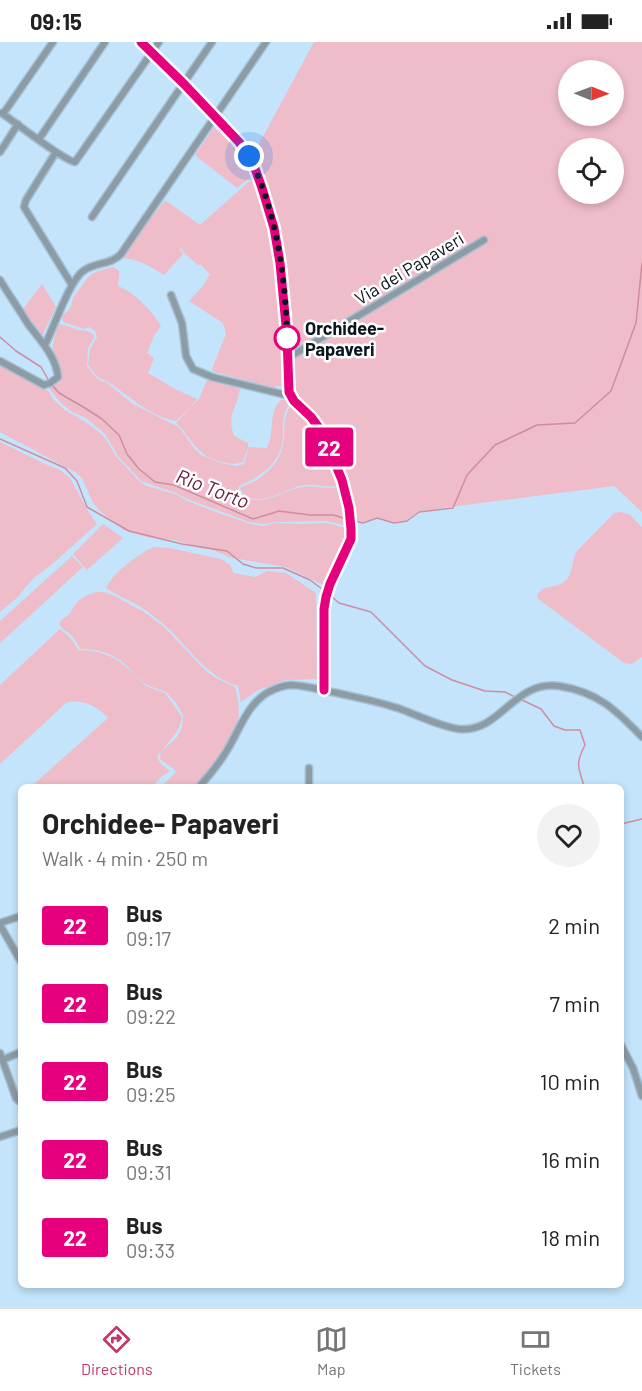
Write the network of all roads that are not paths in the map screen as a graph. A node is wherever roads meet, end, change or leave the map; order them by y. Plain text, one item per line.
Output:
1 (53, 42) edge
2 (105, 42) edge
3 (141, 42) edge
4 (159, 42) edge
5 (212, 42) edge
6 (266, 42) edge
7 (152, 52) junction
8 (184, 84) junction
9 (2, 114) edge
10 (215, 116) junction
11 (18, 124) junction
12 (39, 139) junction
13 (0, 152) edge
14 (56, 152) junction
15 (92, 217) dead end
16 (484, 240) dead end
17 (0, 280) edge
18 (72, 285) junction
19 (171, 295) dead end
20 (45, 345) junction
21 (288, 358) junction
22 (0, 362) edge
23 (290, 396) junction
24 (324, 690) junction
25 (642, 737) edge
26 (309, 768) dead end
27 (201, 784) edge
28 (309, 784) edge
29 (18, 917) edge
30 (0, 924) edge
31 (18, 957) edge
32 (624, 1051) edge
33 (18, 1053) edge
34 (1, 1056) edge
35 (642, 1096) edge
36 (18, 1101) edge
37 (18, 1131) edge
38 (0, 1137) edge

1 - 9 street
2 - 12 street
3 - 7 street
4 - 7 street
5 - 8 street
6 - 10 street
7 - 8 street
7 - 14 street
8 - 10 street
8 - 15 street
9 - 11 street
10 - 18 street
10 - 21 street
11 - 12 street
11 - 13 street
12 - 14 street
14 - 18 street
16 - 21 street, Via dei Papaveri
17 - 20 street
18 - 20 street
19 - 23 street
20 - 22 street
21 - 23 street
23 - 24 street
24 - 25 street
24 - 27 street
26 - 28 street
29 - 30 street
30 - 31 street
32 - 35 street
33 - 34 street
34 - 36 street
37 - 38 street

